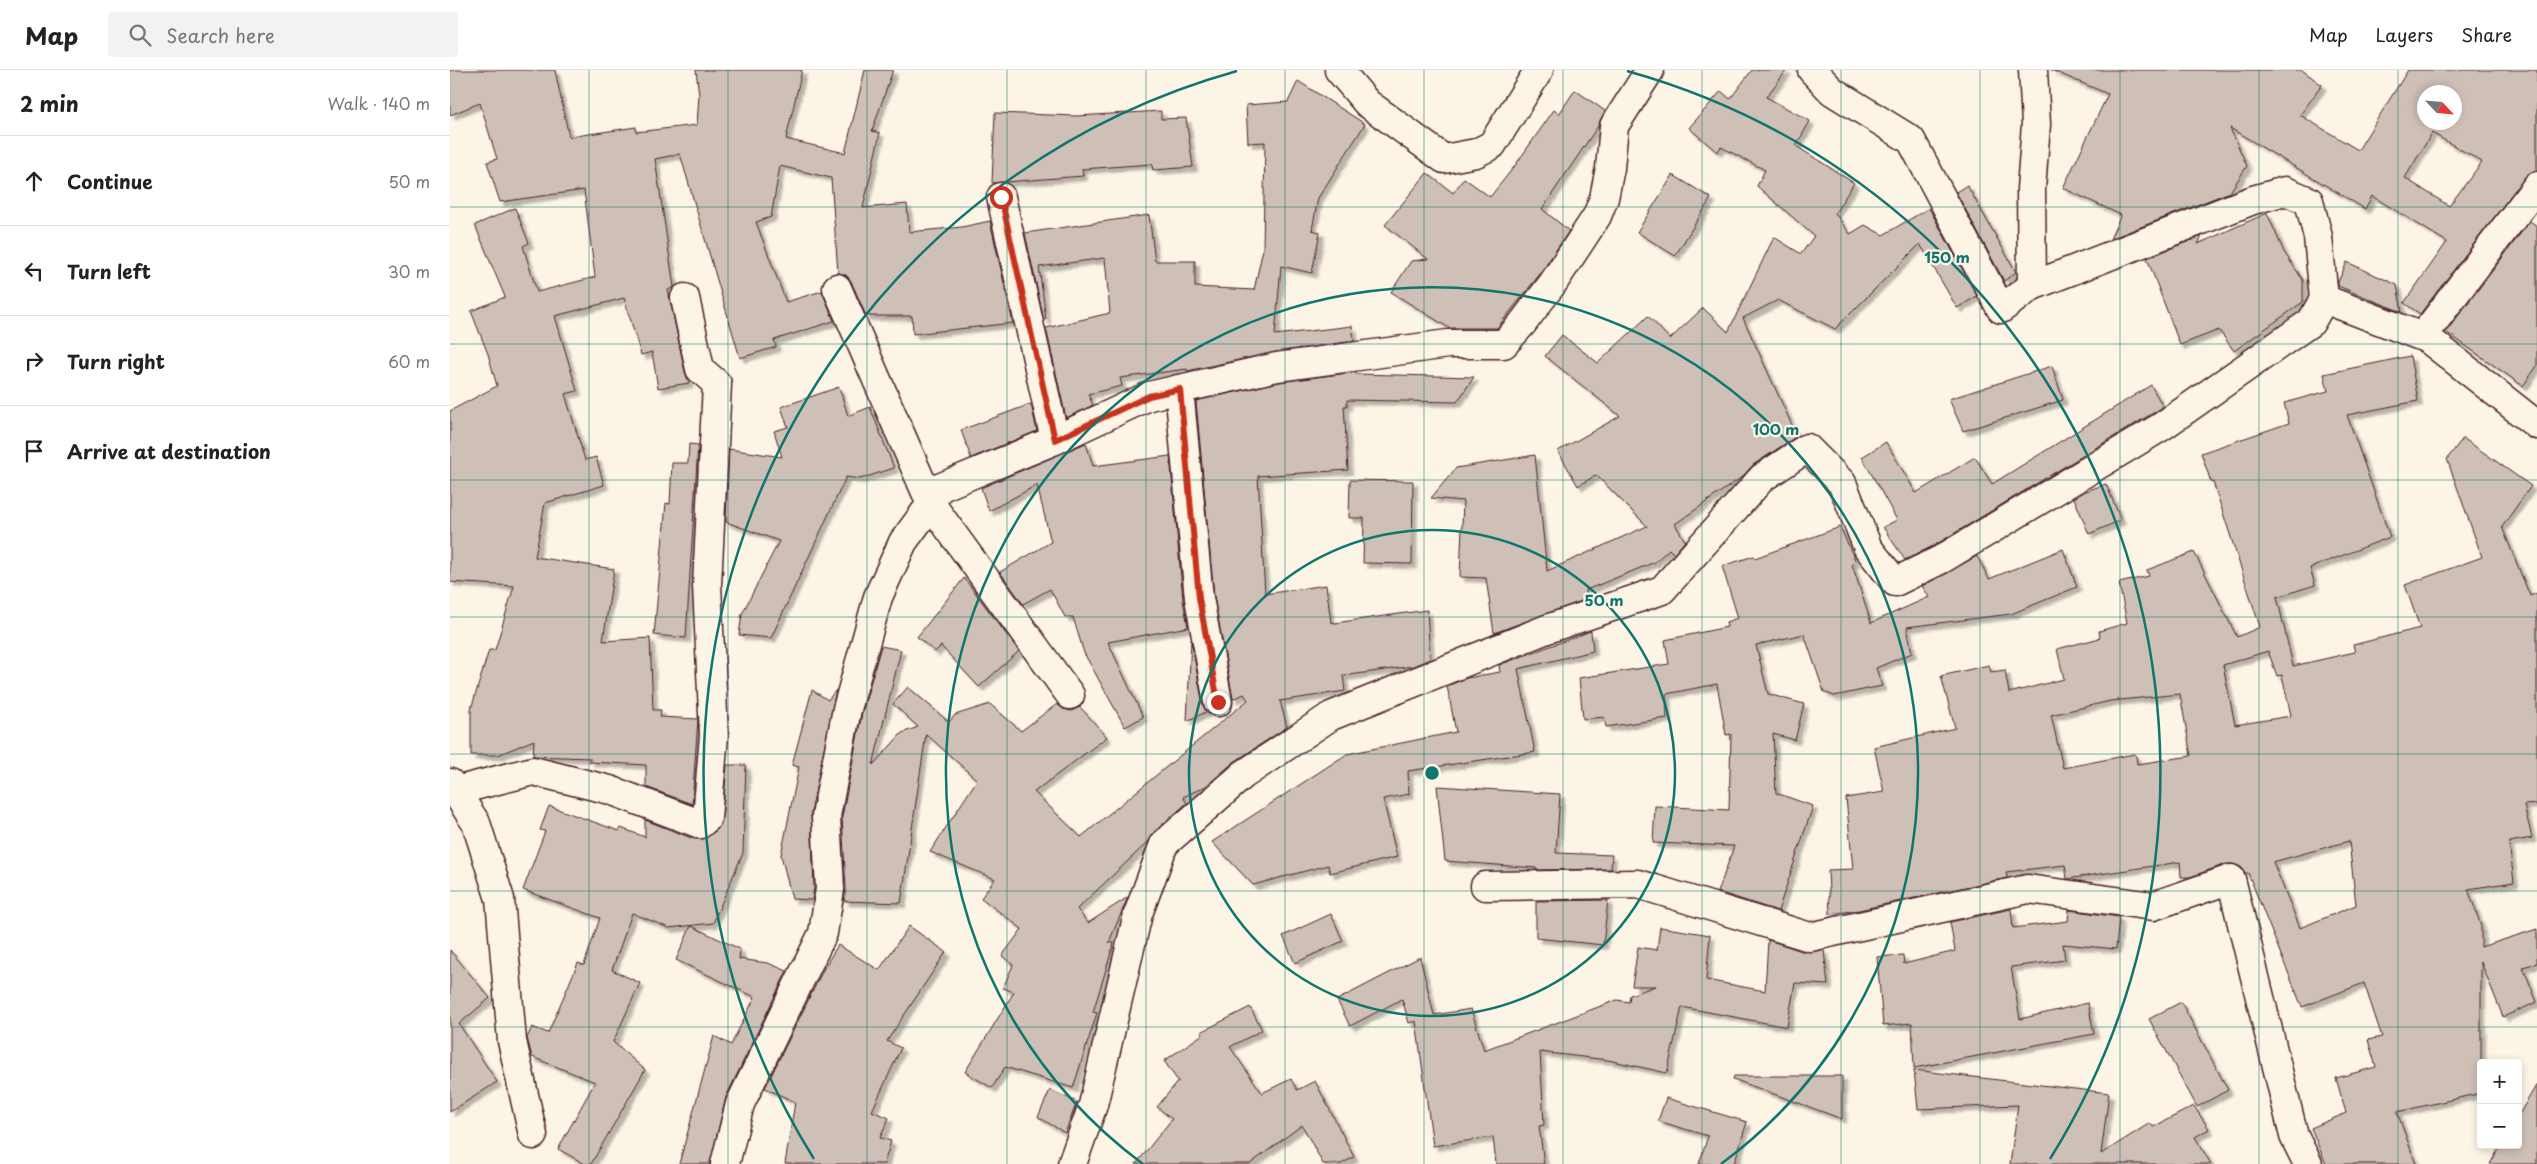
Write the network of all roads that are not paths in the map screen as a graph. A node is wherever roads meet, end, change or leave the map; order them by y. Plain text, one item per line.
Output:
1 (1339, 70) edge
2 (1539, 70) edge
3 (1650, 70) edge
4 (1812, 70) edge
5 (2033, 70) edge
6 (2537, 186) edge
7 (1001, 197) dead end
8 (2032, 286) junction
9 (837, 288) dead end
10 (685, 298) dead end
11 (2324, 300) junction
12 (2423, 336) junction
13 (1180, 389) junction
14 (2537, 425) edge
15 (1055, 440) junction
16 (931, 504) junction
17 (1070, 694) dead end
18 (1218, 702) dead end
19 (453, 787) edge
20 (1485, 886) dead end
21 (532, 1135) dead end
22 (725, 1164) edge
23 (1072, 1164) edge
24 (2308, 1164) edge

1 - 2 street
3 - 13 street
4 - 8 street
5 - 8 street
6 - 12 street
7 - 15 street
8 - 11 street
9 - 16 street
10 - 19 street
11 - 12 street
11 - 23 street
12 - 14 street
13 - 15 street
13 - 18 street
15 - 16 street
16 - 17 street
16 - 22 street
19 - 21 street
20 - 24 street

